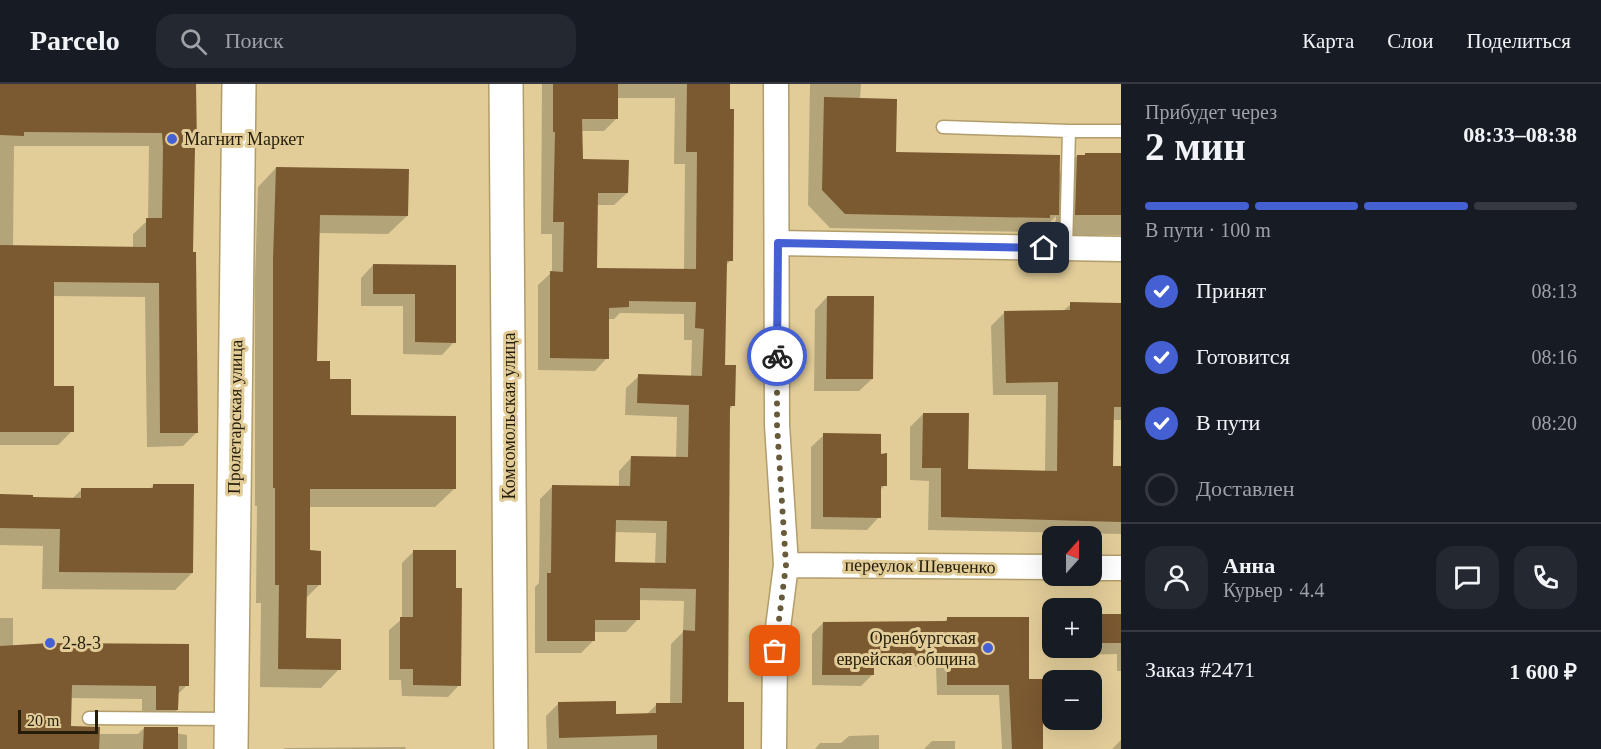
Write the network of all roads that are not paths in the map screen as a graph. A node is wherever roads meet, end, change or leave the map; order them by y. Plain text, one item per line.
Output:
1 (239, 84) edge
2 (507, 84) edge
3 (776, 84) edge
4 (943, 128) dead end
5 (1069, 131) junction
6 (1121, 131) edge
7 (778, 243) junction
8 (1066, 249) junction
9 (1121, 249) edge
10 (786, 565) junction
11 (1042, 567) edge
12 (1102, 568) edge
13 (1121, 568) edge
14 (89, 718) dead end
15 (231, 734) edge
16 (512, 749) edge
17 (774, 749) edge

1 - 15 main road, Пролетарская улица
2 - 16 main road, Комсомольская улица
3 - 7 street
4 - 5 lane
5 - 6 lane
5 - 8 lane
7 - 8 street
7 - 10 street
8 - 9 street
10 - 11 street, переулок Шевченко
10 - 17 street
12 - 13 street
14 - 15 lane

